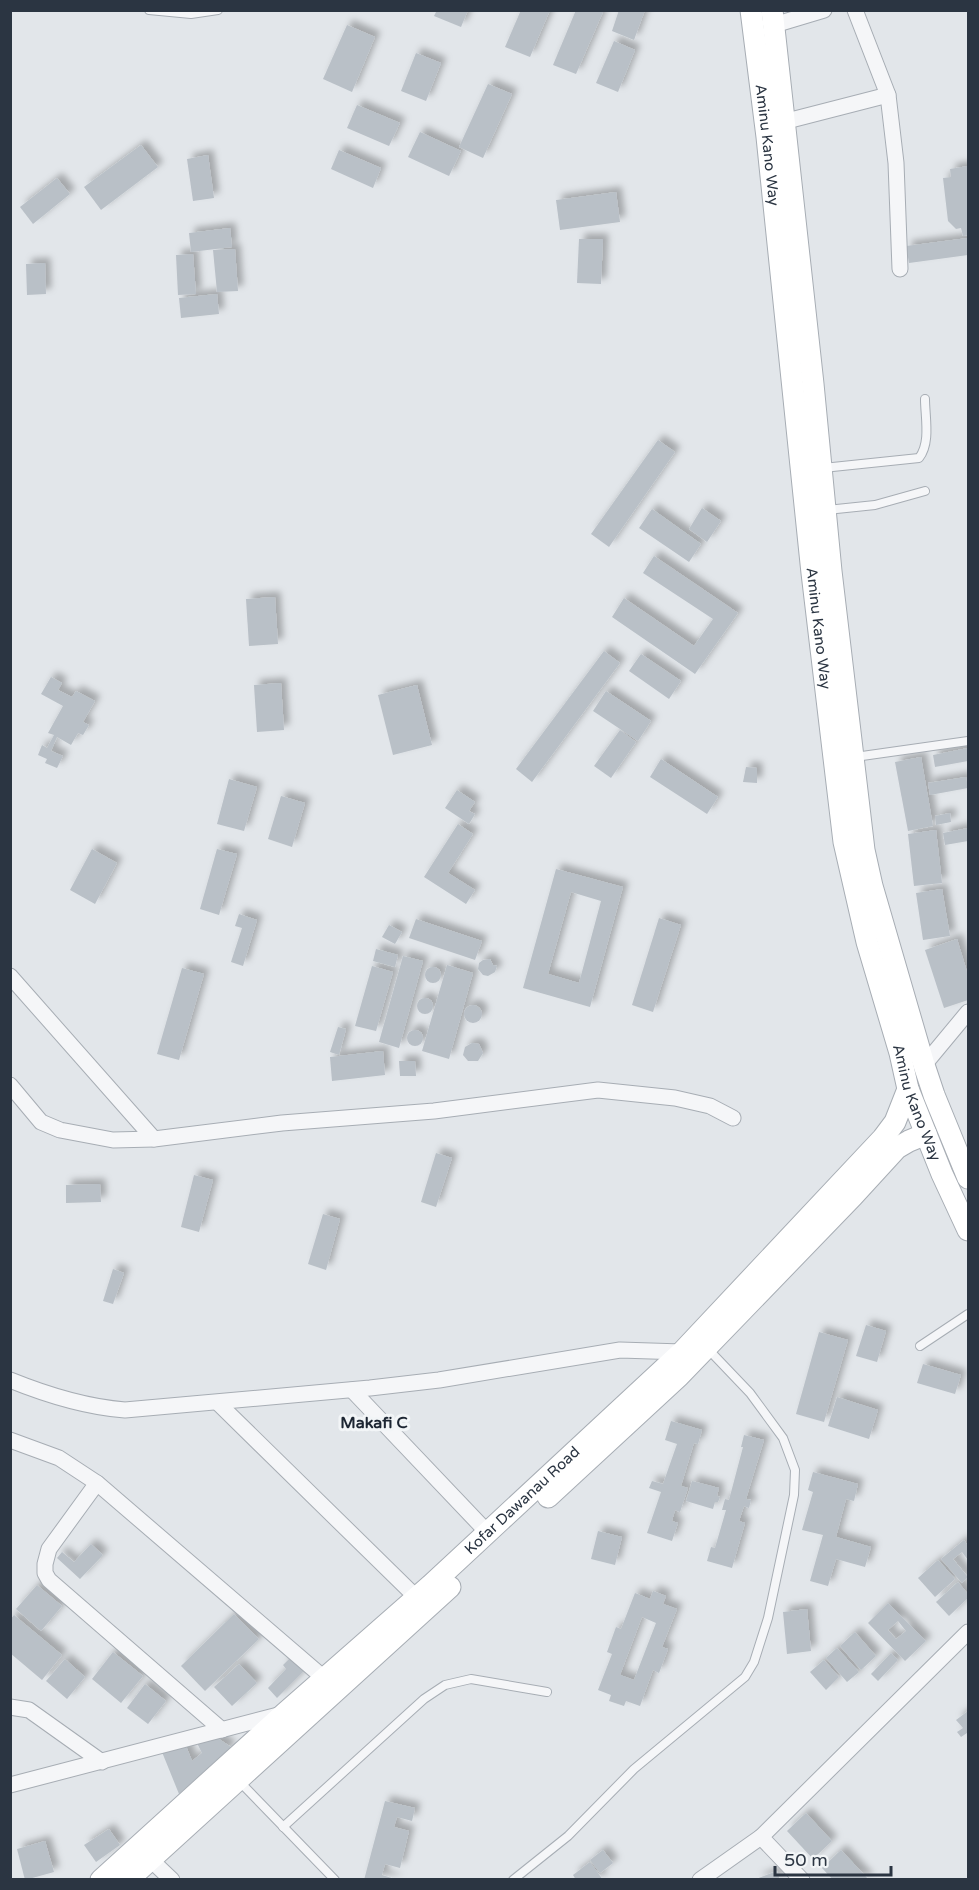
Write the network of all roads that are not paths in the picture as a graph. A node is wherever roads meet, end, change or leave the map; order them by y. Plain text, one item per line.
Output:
1 (148, 10) edge
2 (218, 10) edge
3 (751, 10) edge
4 (824, 10) edge
5 (855, 10) edge
6 (773, 18) edge
7 (888, 95) junction
8 (783, 122) junction
9 (900, 269) dead end
10 (925, 399) dead end
11 (821, 468) junction
12 (925, 491) dead end
13 (825, 510) junction
14 (822, 572) junction
15 (969, 741) edge
16 (853, 757) junction
17 (10, 976) edge
18 (969, 1012) edge
19 (924, 1065) junction
20 (10, 1085) edge
21 (908, 1089) junction
22 (733, 1118) dead end
23 (926, 1134) junction
24 (154, 1139) junction
25 (969, 1178) edge
26 (969, 1230) edge
27 (969, 1314) edge
28 (920, 1346) dead end
29 (706, 1348) junction
30 (682, 1352) junction
31 (10, 1380) edge
32 (352, 1390) junction
33 (218, 1403) junction
34 (10, 1440) edge
35 (97, 1483) junction
36 (488, 1533) junction
37 (417, 1598) junction
38 (969, 1632) edge
39 (325, 1679) junction
40 (547, 1692) dead end
41 (10, 1707) edge
42 (285, 1713) junction
43 (222, 1730) junction
44 (102, 1762) junction
45 (238, 1780) junction
46 (10, 1785) edge
47 (283, 1827) junction
48 (761, 1837) junction
49 (151, 1860) junction
50 (101, 1880) edge
51 (128, 1880) edge
52 (172, 1880) edge
53 (335, 1880) edge
54 (513, 1880) edge
55 (700, 1880) edge
56 (802, 1880) edge

1 - 2 lane
3 - 14 main road, Aminu Kano Way
4 - 6 street
5 - 7 street
6 - 8 main road, Aminu Kano Way
7 - 8 street
7 - 9 street
8 - 11 main road, Aminu Kano Way
10 - 11 lane
11 - 13 main road, Aminu Kano Way
12 - 13 lane
13 - 14 main road, Aminu Kano Way
14 - 16 main road, Aminu Kano Way
14 - 21 main road, Aminu Kano Way
15 - 16 lane
16 - 19 main road, Aminu Kano Way
17 - 24 street
18 - 19 street
19 - 25 main road, Aminu Kano Way
20 - 24 street
21 - 23 main road, Aminu Kano Way
21 - 30 main road, Kofar Dawanau Road
22 - 24 street
23 - 26 main road, Aminu Kano Way
23 - 29 main road, Kofar Dawanau Road
27 - 28 lane
29 - 45 main road, Kofar Dawanau Road
29 - 54 lane
30 - 32 street
30 - 36 main road, Kofar Dawanau Road
31 - 33 street
32 - 33 street
32 - 36 street
33 - 37 street
34 - 35 street
35 - 39 street
35 - 43 street
36 - 37 main road, Kofar Dawanau Road
37 - 39 main road, Kofar Dawanau Road
38 - 48 street
39 - 42 main road, Kofar Dawanau Road
40 - 47 lane
41 - 44 street
42 - 43 street
42 - 50 main road, Kofar Dawanau Road
43 - 44 street
44 - 46 street
45 - 47 lane
45 - 49 main road, Kofar Dawanau Road
47 - 53 lane
48 - 55 street
48 - 56 street
49 - 51 main road, Kofar Dawanau Road
49 - 52 street

